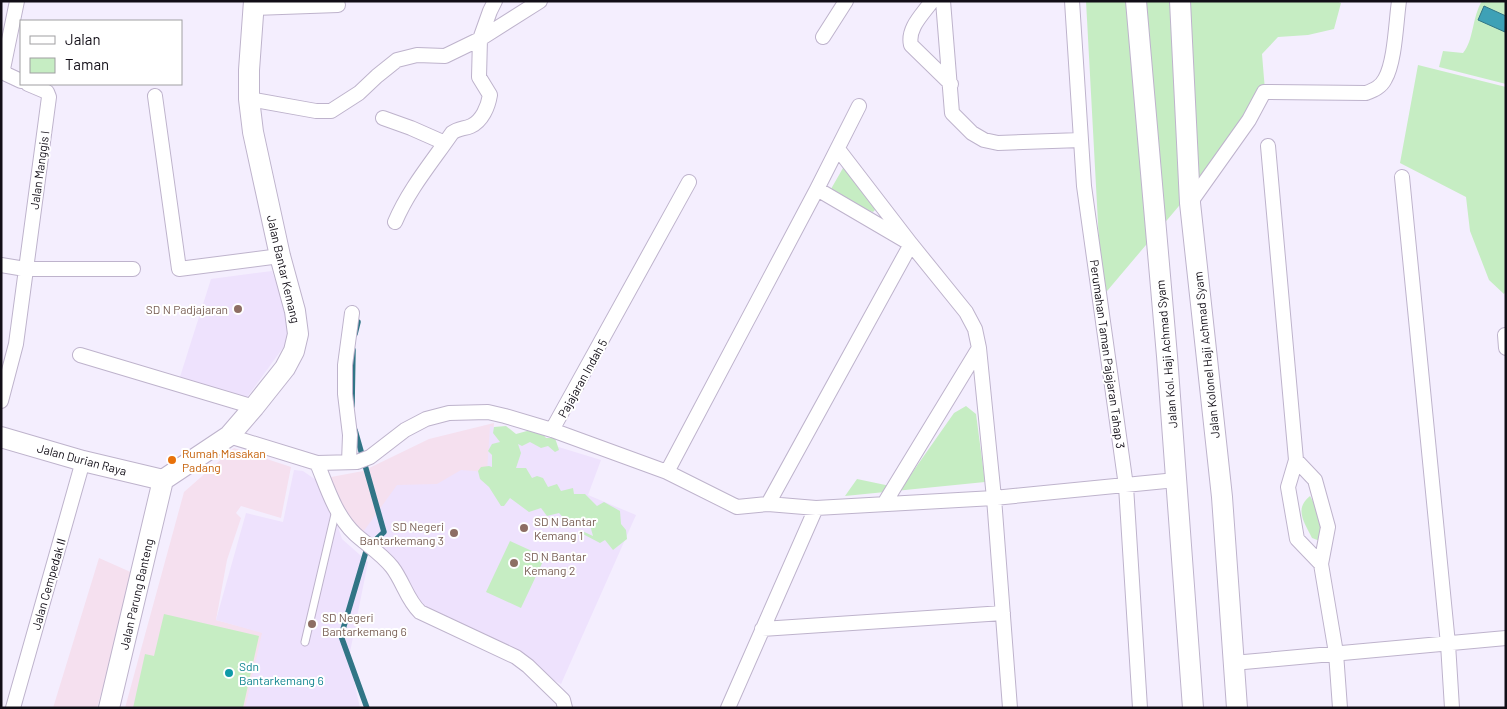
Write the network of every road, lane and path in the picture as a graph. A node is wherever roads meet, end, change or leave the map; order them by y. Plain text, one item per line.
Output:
1 (17, 1) edge
2 (495, 1) edge
3 (540, 1) edge
4 (846, 1) edge
5 (932, 1) edge
6 (943, 1) edge
7 (1072, 1) edge
8 (1136, 1) edge
9 (1180, 1) edge
10 (1399, 1) edge
11 (254, 5) edge
12 (338, 5) dead end
13 (824, 36) dead end
14 (480, 39) junction
15 (20, 81) edge
16 (951, 84) junction
17 (30, 85) edge
18 (155, 96) dead end
19 (249, 99) junction
20 (858, 106) dead end
21 (383, 118) dead end
22 (1081, 140) junction
23 (445, 143) junction
24 (1268, 146) dead end
25 (838, 149) junction
26 (1402, 176) dead end
27 (689, 182) dead end
28 (817, 189) junction
29 (1190, 203) junction
30 (395, 222) dead end
31 (911, 244) junction
32 (280, 256) junction
33 (1, 265) edge
34 (25, 269) junction
35 (133, 270) dead end
36 (352, 313) dead end
37 (979, 348) junction
38 (80, 355) dead end
39 (1, 401) edge
40 (254, 407) junction
41 (552, 430) junction
42 (229, 436) junction
43 (1, 437) edge
44 (1296, 460) junction
45 (84, 461) junction
46 (353, 462) junction
47 (317, 463) junction
48 (667, 472) junction
49 (163, 480) junction
50 (1176, 480) junction
51 (1126, 486) junction
52 (994, 498) junction
53 (768, 504) junction
54 (884, 504) junction
55 (816, 508) junction
56 (336, 510) junction
57 (1321, 564) junction
58 (1003, 613) junction
59 (762, 629) junction
60 (1506, 638) edge
61 (305, 642) dead end
62 (1448, 644) junction
63 (1336, 653) junction
64 (1233, 663) junction
65 (13, 708) edge
66 (109, 708) edge
67 (565, 708) edge
68 (728, 708) edge
69 (1010, 708) edge
70 (1140, 708) edge
71 (1193, 708) edge
72 (1237, 708) edge
73 (1340, 708) edge
74 (1452, 708) edge

1 - 15 street
2 - 14 street
3 - 14 street
4 - 13 street
5 - 16 street
6 - 16 street
7 - 22 street, Perumahan Taman Pajajaran Tahap 3
8 - 50 main road, Jalan Kol. Haji Achmad Syam
9 - 29 main road, Jalan Kolonel Haji Achmad Syam
10 - 29 street
11 - 12 street
11 - 19 main road, Jalan Bantar Kemang
14 - 19 street
14 - 23 street
16 - 22 street
17 - 34 street, Jalan Manggis I
18 - 32 street
19 - 32 main road, Jalan Bantar Kemang
20 - 25 street
21 - 23 street
22 - 51 street, Perumahan Taman Pajajaran Tahap 3
23 - 30 street
24 - 44 street
25 - 28 street
25 - 31 street
26 - 62 street
27 - 41 street, Pajajaran Indah 5
28 - 31 street
28 - 48 street
29 - 64 main road, Jalan Kolonel Haji Achmad Syam
31 - 37 street
31 - 53 street
32 - 40 main road, Jalan Bantar Kemang
33 - 34 street
34 - 35 street
34 - 39 street
36 - 46 street
37 - 52 street
37 - 54 street
38 - 40 street
40 - 42 main road, Jalan Bantar Kemang
41 - 46 street, Pajajaran Indah 5
41 - 48 street
42 - 47 street, Pajajaran Indah 5
42 - 49 main road, Jalan Bantar Kemang
43 - 45 main road, Jalan Durian Raya
44 - 57 street
44 - 57 street
45 - 49 main road, Jalan Durian Raya
45 - 65 street, Jalan Cempedak II
46 - 47 street, Pajajaran Indah 5
47 - 56 street
48 - 53 street
49 - 66 main road, Jalan Parung Banteng
50 - 51 street
50 - 71 main road, Jalan Kol. Haji Achmad Syam
51 - 52 street
51 - 70 street, Perumahan Taman Pajajaran Tahap 3
52 - 54 street
52 - 58 street
53 - 55 street
54 - 55 street
55 - 59 street
56 - 61 lane
56 - 67 street
57 - 63 street
58 - 59 street
58 - 69 street
59 - 68 street
60 - 62 street
62 - 63 street
62 - 74 street
63 - 64 street
63 - 73 street
64 - 72 main road, Jalan Kolonel Haji Achmad Syam

